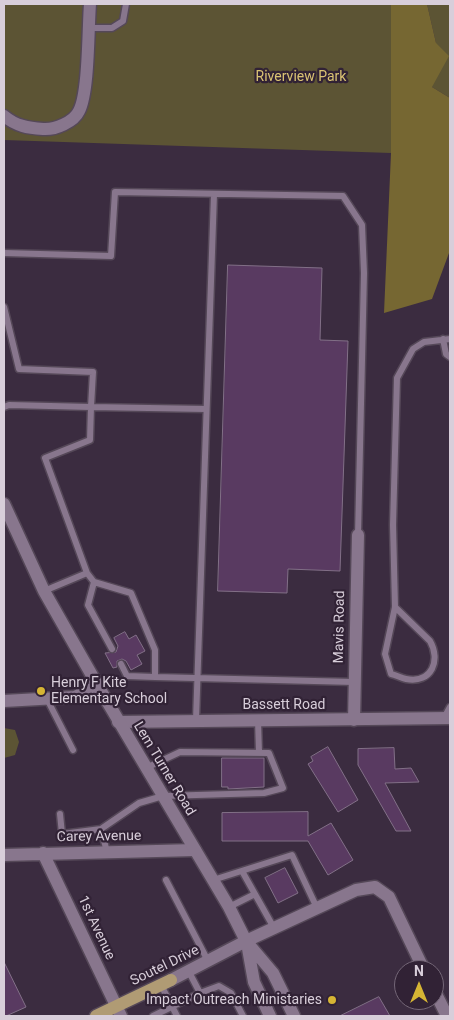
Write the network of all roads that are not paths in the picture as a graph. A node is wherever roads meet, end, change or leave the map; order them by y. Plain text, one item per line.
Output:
1 (90, 4) edge
2 (126, 4) edge
3 (88, 28) junction
4 (4, 116) edge
5 (214, 194) junction
6 (4, 253) edge
7 (4, 307) edge
8 (443, 339) junction
9 (450, 339) edge
10 (450, 356) edge
11 (91, 406) junction
12 (4, 407) edge
13 (206, 409) junction
14 (4, 504) edge
15 (358, 535) joint
16 (87, 574) junction
17 (94, 582) junction
18 (44, 591) junction
19 (395, 607) junction
20 (112, 649) dead end
21 (121, 664) dead end
22 (155, 676) junction
23 (198, 677) junction
24 (354, 682) junction
25 (98, 686) junction
26 (47, 699) junction
27 (4, 701) edge
28 (448, 715) edge
29 (196, 720) junction
30 (258, 720) junction
31 (354, 720) junction
32 (118, 722) junction
33 (450, 730) edge
34 (73, 750) dead end
35 (259, 753) junction
36 (146, 768) junction
37 (163, 796) junction
38 (60, 814) dead end
39 (101, 829) junction
40 (195, 850) junction
41 (107, 852) junction
42 (44, 854) junction
43 (4, 855) edge
44 (242, 871) junction
45 (166, 880) dead end
46 (213, 880) junction
47 (254, 894) junction
48 (229, 907) junction
49 (317, 908) junction
50 (274, 928) junction
51 (246, 941) junction
52 (419, 960) edge
53 (209, 962) junction
54 (188, 972) junction
55 (166, 983) junction
56 (200, 993) junction
57 (173, 1007) junction
58 (118, 1011) edge
59 (96, 1016) edge
60 (153, 1016) edge
61 (177, 1016) edge
62 (243, 1016) edge
63 (270, 1016) edge
64 (294, 1016) edge

1 - 3 street
2 - 3 lane
3 - 4 street
5 - 6 lane
5 - 13 lane
5 - 15 lane
7 - 11 lane
8 - 9 lane
8 - 10 lane
8 - 19 lane
11 - 12 lane
11 - 13 lane
11 - 16 lane
13 - 23 lane
14 - 18 street, Lem Turner Road
15 - 24 street, Mavis Road
16 - 17 lane
16 - 18 lane
17 - 20 lane
17 - 22 lane
18 - 25 street, Lem Turner Road
19 - 19 lane
21 - 22 lane
22 - 23 lane
23 - 24 lane
23 - 29 lane
24 - 31 street, Mavis Road
25 - 26 street
25 - 32 street, Lem Turner Road
26 - 27 street
26 - 34 lane
28 - 31 street, Bassett Road
28 - 33 street
29 - 30 street, Bassett Road
29 - 32 street, Bassett Road
30 - 31 street, Bassett Road
30 - 35 lane
32 - 36 street, Lem Turner Road
35 - 36 lane
35 - 37 lane
36 - 37 street, Lem Turner Road
37 - 39 lane
37 - 40 street, Lem Turner Road
38 - 39 lane
39 - 41 lane
40 - 41 street, Carey Avenue
40 - 46 street, Lem Turner Road
41 - 42 street, Carey Avenue
42 - 43 street, Carey Avenue
42 - 58 street, 1st Avenue
44 - 46 lane
44 - 47 lane
44 - 49 lane
45 - 53 lane
46 - 48 street, Lem Turner Road
47 - 48 lane
47 - 50 lane
48 - 51 street, Lem Turner Road
49 - 50 street, Soutel Drive
49 - 52 street, Soutel Drive
50 - 51 street, Soutel Drive
51 - 53 street, Soutel Drive
51 - 63 street, Lem Turner Road
51 - 64 street, Lem Turner Road
53 - 54 street, Soutel Drive
54 - 55 street, Soutel Drive
54 - 56 lane
55 - 57 lane
55 - 58 main road, Soutel Drive
56 - 57 lane
56 - 62 lane
57 - 60 lane
57 - 61 lane
58 - 59 main road, Soutel Drive

